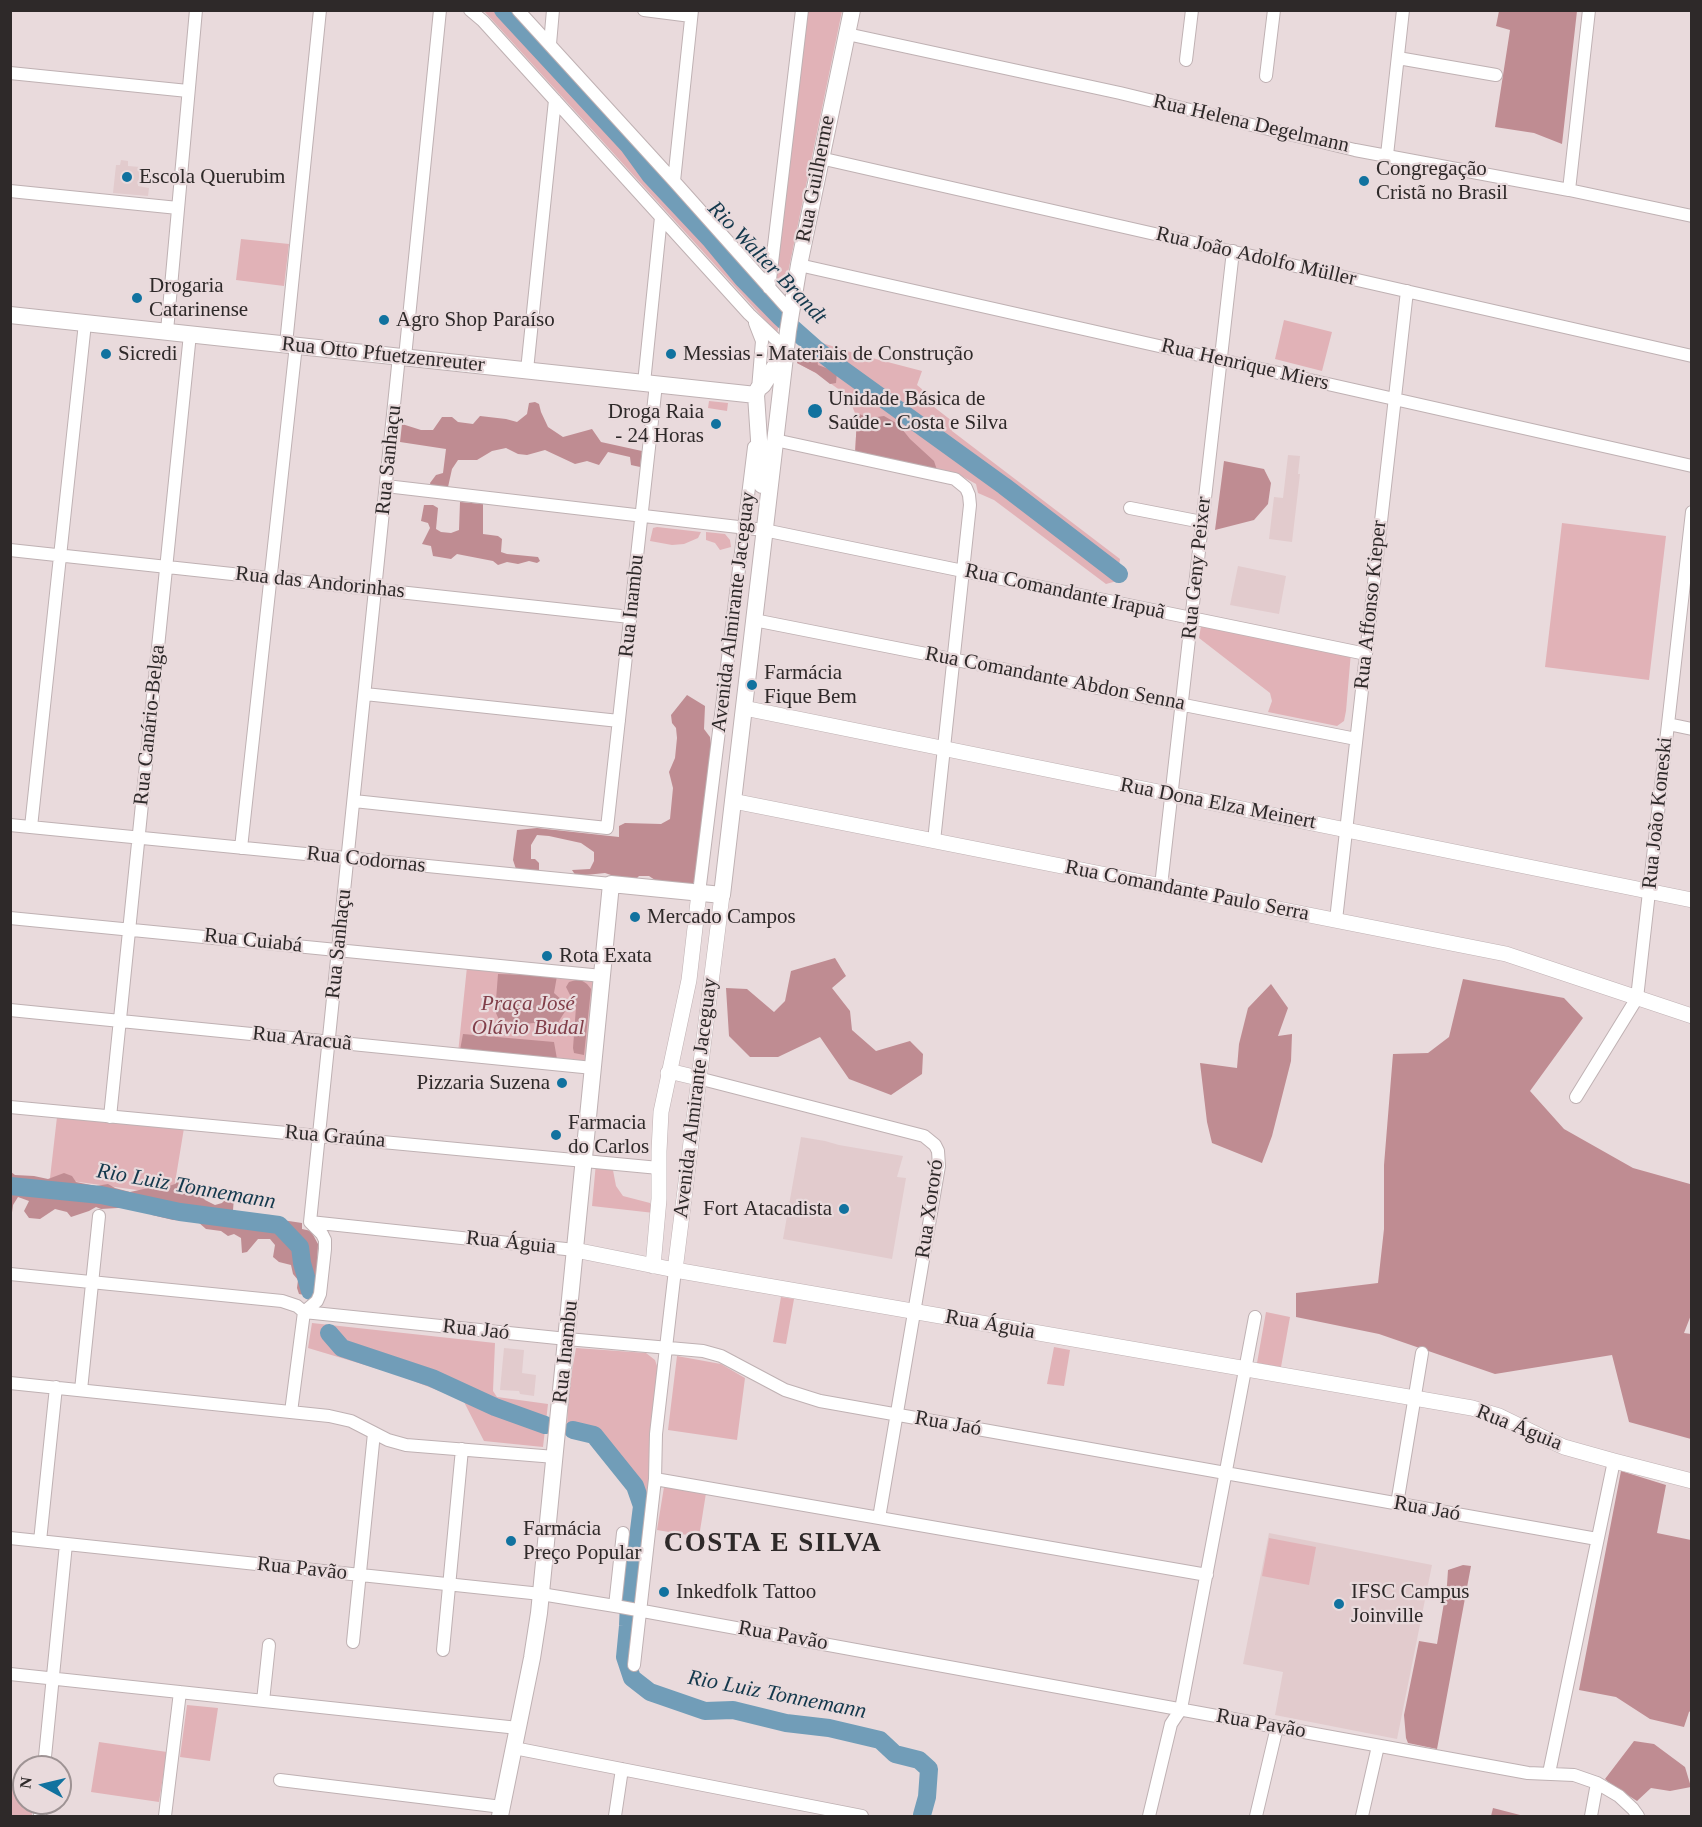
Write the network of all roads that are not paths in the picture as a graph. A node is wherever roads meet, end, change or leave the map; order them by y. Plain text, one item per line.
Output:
1 (196, 10) edge
2 (320, 10) edge
3 (440, 10) edge
4 (470, 10) edge
5 (518, 10) edge
6 (554, 10) edge
7 (644, 10) edge
8 (802, 10) edge
9 (852, 10) edge
10 (1192, 10) edge
11 (1274, 10) edge
12 (1403, 10) edge
13 (1588, 10) edge
14 (692, 13) edge
15 (847, 34) junction
16 (550, 44) junction
17 (1398, 58) junction
18 (1186, 60) dead end
19 (10, 73) edge
20 (1496, 75) dead end
21 (1266, 76) dead end
22 (188, 92) junction
23 (555, 100) junction
24 (1387, 155) junction
25 (820, 158) junction
26 (674, 181) junction
27 (1569, 190) junction
28 (10, 191) edge
29 (178, 208) junction
30 (1692, 216) edge
31 (661, 217) junction
32 (1233, 251) junction
33 (799, 265) junction
34 (769, 288) junction
35 (1407, 291) junction
36 (749, 314) junction
37 (10, 315) edge
38 (790, 320) junction
39 (85, 323) junction
40 (167, 332) junction
41 (190, 334) junction
42 (291, 345) junction
43 (786, 349) junction
44 (1692, 356) edge
45 (402, 357) junction
46 (1220, 360) junction
47 (527, 370) junction
48 (650, 383) junction
49 (758, 392) junction
50 (780, 397) junction
51 (1394, 399) junction
52 (757, 422) junction
53 (775, 440) junction
54 (1692, 466) edge
55 (386, 486) junction
56 (1130, 508) dead end
57 (1692, 512) edge
58 (642, 516) junction
59 (1202, 522) junction
60 (744, 528) junction
61 (764, 530) junction
62 (10, 550) edge
63 (60, 555) junction
64 (166, 567) junction
65 (963, 571) junction
66 (270, 578) junction
67 (375, 589) junction
68 (630, 617) junction
69 (1191, 618) junction
70 (754, 620) junction
71 (1366, 654) junction
72 (954, 659) junction
73 (364, 694) junction
74 (1182, 704) junction
75 (744, 708) junction
76 (619, 721) junction
77 (1668, 724) junction
78 (1692, 729) edge
79 (1356, 739) junction
80 (944, 748) junction
81 (1171, 795) junction
82 (354, 801) junction
83 (733, 801) junction
84 (10, 825) edge
85 (31, 827) junction
86 (1346, 830) junction
87 (138, 837) junction
88 (934, 841) junction
89 (241, 848) junction
90 (348, 858) junction
91 (611, 884) junction
92 (1161, 886) junction
93 (1649, 891) junction
94 (699, 893) junction
95 (722, 895) junction
96 (1692, 900) edge
97 (10, 918) edge
98 (1336, 920) junction
99 (129, 929) junction
100 (338, 950) junction
101 (602, 976) junction
102 (1638, 998) junction
103 (10, 1010) edge
104 (1692, 1016) edge
105 (120, 1021) junction
106 (329, 1042) junction
107 (593, 1068) junction
108 (668, 1073) junction
109 (699, 1078) junction
110 (1576, 1097) dead end
111 (10, 1107) edge
112 (110, 1117) junction
113 (319, 1136) junction
114 (584, 1161) junction
115 (687, 1164) junction
116 (659, 1168) junction
117 (99, 1216) dead end
118 (310, 1222) junction
119 (575, 1250) junction
120 (653, 1266) junction
121 (675, 1270) junction
122 (10, 1274) edge
123 (92, 1282) junction
124 (304, 1312) junction
125 (915, 1312) junction
126 (1255, 1317) dead end
127 (567, 1339) junction
128 (665, 1348) junction
129 (1422, 1353) dead end
130 (1245, 1369) junction
131 (10, 1383) edge
132 (56, 1387) junction
133 (81, 1390) junction
134 (1415, 1398) junction
135 (291, 1412) junction
136 (897, 1414) junction
137 (374, 1433) junction
138 (462, 1449) junction
139 (555, 1457) junction
140 (1614, 1461) junction
141 (1226, 1473) junction
142 (655, 1479) junction
143 (1692, 1480) edge
144 (1398, 1504) junction
145 (879, 1518) junction
146 (623, 1533) dead end
147 (10, 1538) edge
148 (1597, 1539) junction
149 (40, 1541) junction
150 (66, 1544) junction
151 (360, 1575) junction
152 (1207, 1575) junction
153 (449, 1584) junction
154 (541, 1594) junction
155 (618, 1606) junction
156 (638, 1610) junction
157 (353, 1642) dead end
158 (269, 1645) dead end
159 (443, 1650) dead end
160 (634, 1665) dead end
161 (10, 1674) edge
162 (53, 1678) junction
163 (180, 1692) junction
164 (263, 1701) junction
165 (1181, 1709) junction
166 (1277, 1727) junction
167 (518, 1728) junction
168 (1378, 1746) junction
169 (514, 1748) junction
170 (45, 1755) edge
171 (622, 1769) junction
172 (1549, 1773) junction
173 (280, 1780) dead end
174 (1598, 1783) junction
175 (501, 1812) edge
176 (165, 1816) edge
177 (615, 1816) edge
178 (862, 1816) edge
179 (1149, 1816) edge
180 (1256, 1816) edge
181 (1362, 1816) edge
182 (1591, 1816) edge
183 (1638, 1816) edge

1 - 22 street
2 - 42 street
3 - 45 street, Rua Sanhaçu
4 - 23 street
5 - 16 street
6 - 16 street
7 - 14 street
8 - 34 street
9 - 15 main road, Rua Guilherme
10 - 18 street
11 - 21 street
12 - 17 street
13 - 27 street
14 - 26 street
15 - 24 street, Rua Helena Degelmann
15 - 25 main road, Rua Guilherme
16 - 26 street
17 - 20 street
17 - 24 street
19 - 22 street
22 - 29 street
23 - 31 street
23 - 47 street
24 - 27 street, Rua Helena Degelmann
25 - 32 street, Rua João Adolfo Müller
25 - 33 main road, Rua Guilherme
26 - 34 street
27 - 30 street, Rua Helena Degelmann
28 - 29 street
29 - 40 street
31 - 36 street
31 - 48 street, Rua Inambu
32 - 35 street, Rua João Adolfo Müller
32 - 46 street, Rua Geny Peixer
33 - 38 main road, Rua Guilherme
33 - 46 street, Rua Henrique Miers
34 - 38 street
35 - 44 street, Rua João Adolfo Müller
35 - 51 street, Rua Affonso Kieper
36 - 43 street
36 - 49 street, Avenida Almirante Jaceguay
37 - 39 main road, Rua Otto Pfuetzenreuter
38 - 43 main road, Rua Guilherme
39 - 40 main road, Rua Otto Pfuetzenreuter
39 - 63 street
40 - 41 main road, Rua Otto Pfuetzenreuter
41 - 42 main road, Rua Otto Pfuetzenreuter
41 - 64 street, Rua Canário-Belga
42 - 45 main road, Rua Otto Pfuetzenreuter
42 - 66 street
43 - 49 main road, Rua Guilherme
43 - 50 main road, Rua Guilherme
45 - 47 main road, Rua Otto Pfuetzenreuter
45 - 55 street, Rua Sanhaçu
46 - 51 street, Rua Henrique Miers
46 - 59 street, Rua Geny Peixer
47 - 48 main road, Rua Otto Pfuetzenreuter
48 - 49 main road, Rua Otto Pfuetzenreuter
48 - 58 street, Rua Inambu
49 - 50 main road, Rua Otto Pfuetzenreuter
49 - 52 main road, Avenida Almirante Jaceguay
50 - 53 main road, Avenida Almirante Jaceguay
51 - 54 street, Rua Henrique Miers
51 - 71 street, Rua Affonso Kieper
52 - 60 street, Avenida Almirante Jaceguay
52 - 61 main road, Avenida Almirante Jaceguay
53 - 61 main road, Avenida Almirante Jaceguay
53 - 65 street
55 - 58 street, Rua Comandante Irapuã
55 - 67 street, Rua Sanhaçu
56 - 59 street
57 - 77 street, Rua João Koneski
58 - 60 street, Rua Comandante Irapuã
58 - 68 street, Rua Inambu
59 - 69 street, Rua Geny Peixer
60 - 61 street, Rua Comandante Irapuã
60 - 94 street, Avenida Almirante Jaceguay
61 - 65 street, Rua Comandante Irapuã
61 - 70 main road, Avenida Almirante Jaceguay
62 - 63 street, Rua das Andorinhas
63 - 64 street, Rua das Andorinhas
63 - 85 street
64 - 66 street, Rua das Andorinhas
64 - 87 street, Rua Canário-Belga
65 - 69 street, Rua Comandante Irapuã
65 - 72 street
66 - 67 street, Rua das Andorinhas
66 - 89 street
67 - 68 street, Rua das Andorinhas
67 - 73 street, Rua Sanhaçu
68 - 76 street, Rua Inambu
69 - 71 street, Rua Comandante Irapuã
69 - 74 street, Rua Geny Peixer
70 - 72 street, Rua Comandante Abdon Senna
70 - 75 main road, Avenida Almirante Jaceguay
71 - 79 street, Rua Affonso Kieper
72 - 74 street, Rua Comandante Abdon Senna
72 - 80 street
73 - 76 street
73 - 82 street, Rua Sanhaçu
74 - 79 street, Rua Comandante Abdon Senna
74 - 81 street, Rua Geny Peixer
75 - 80 street, Rua Dona Elza Meinert
75 - 83 main road, Avenida Almirante Jaceguay
76 - 82 street, Rua Inambu
77 - 78 street
77 - 93 street, Rua João Koneski
79 - 86 street, Rua Affonso Kieper
80 - 81 street, Rua Dona Elza Meinert
80 - 88 street
81 - 86 street, Rua Dona Elza Meinert
81 - 92 street, Rua Geny Peixer
82 - 90 street, Rua Sanhaçu
83 - 88 street, Rua Comandante Paulo Serra
83 - 95 main road, Avenida Almirante Jaceguay
84 - 85 street, Rua Codornas
85 - 87 street, Rua Codornas
86 - 93 street, Rua Dona Elza Meinert
86 - 98 street, Rua Affonso Kieper
87 - 89 street, Rua Codornas
87 - 99 street, Rua Canário-Belga
88 - 92 street, Rua Comandante Paulo Serra
89 - 90 street, Rua Codornas
90 - 91 street, Rua Codornas
90 - 100 street, Rua Sanhaçu
91 - 94 main road, Rua Codornas
91 - 101 main road, Rua Inambu
92 - 98 street, Rua Comandante Paulo Serra
93 - 96 street, Rua Dona Elza Meinert
93 - 102 street, Rua João Koneski
94 - 95 main road, Rua Codornas
94 - 108 street, Avenida Almirante Jaceguay
95 - 109 street, Avenida Almirante Jaceguay
97 - 99 street, Rua Cuiabá
98 - 102 street, Rua Comandante Paulo Serra
99 - 100 street, Rua Cuiabá
99 - 105 street, Rua Canário-Belga
100 - 101 street, Rua Cuiabá
100 - 106 street, Rua Sanhaçu
101 - 107 main road, Rua Inambu
102 - 104 street, Rua Comandante Paulo Serra
102 - 110 street, Rua João Koneski
103 - 105 street, Rua Aracuã
105 - 106 street, Rua Aracuã
105 - 112 street, Rua Canário-Belga
106 - 107 street, Rua Aracuã
106 - 113 street, Rua Sanhaçu
107 - 114 main road, Rua Inambu
108 - 109 street
108 - 116 street, Avenida Almirante Jaceguay
109 - 115 street, Avenida Almirante Jaceguay
109 - 125 street, Rua Xororó
111 - 112 street, Rua Graúna
112 - 113 street, Rua Graúna
113 - 114 street, Rua Graúna
113 - 118 street, Rua Sanhaçu
114 - 116 street, Rua Graúna
114 - 119 main road, Rua Inambu
115 - 116 street
115 - 121 street, Avenida Almirante Jaceguay
116 - 120 street, Avenida Almirante Jaceguay
117 - 123 street
118 - 119 street, Rua Águia
118 - 124 street
119 - 120 street, Rua Águia
119 - 127 main road, Rua Inambu
120 - 121 street, Rua Águia
121 - 125 street, Rua Águia
121 - 128 street, Avenida Almirante Jaceguay
122 - 123 street, Rua Jaó
123 - 124 street, Rua Jaó
123 - 133 street
124 - 127 street, Rua Jaó
124 - 135 street
125 - 130 street, Rua Águia
125 - 136 street, Rua Xororó
126 - 130 street
127 - 128 street, Rua Jaó
127 - 139 main road, Rua Inambu
128 - 136 street, Rua Jaó
128 - 142 street, Avenida Almirante Jaceguay
129 - 134 street
130 - 134 street, Rua Águia
130 - 141 street
131 - 132 street
132 - 133 street
132 - 149 street
133 - 135 street
134 - 140 street, Rua Águia
134 - 144 street
135 - 137 street
136 - 141 street, Rua Jaó
136 - 145 street, Rua Xororó
137 - 138 street
137 - 151 street
138 - 139 street
138 - 153 street
139 - 154 main road, Rua Inambu
140 - 143 street, Rua Águia
140 - 148 street
141 - 144 street, Rua Jaó
141 - 152 street
142 - 145 street
142 - 156 street, Avenida Almirante Jaceguay
144 - 148 street, Rua Jaó
145 - 152 street
146 - 155 street
147 - 149 street, Rua Pavão
148 - 172 street
149 - 150 street, Rua Pavão
150 - 151 street, Rua Pavão
150 - 162 street
151 - 153 street, Rua Pavão
151 - 157 street
152 - 165 street
153 - 154 street, Rua Pavão
153 - 159 street
154 - 155 street, Rua Pavão
154 - 167 main road, Rua Inambu
155 - 156 street, Rua Pavão
156 - 160 street, Avenida Almirante Jaceguay
156 - 165 street, Rua Pavão
158 - 164 street
161 - 162 street
162 - 163 street
162 - 170 street
163 - 164 street
163 - 176 street
164 - 167 street
165 - 166 street, Rua Pavão
165 - 179 street
166 - 168 street, Rua Pavão
166 - 180 street
167 - 169 main road, Rua Inambu
168 - 172 street, Rua Pavão
168 - 181 street
169 - 171 street
169 - 175 main road, Rua Inambu
171 - 177 street
171 - 178 street
172 - 174 street, Rua Pavão
173 - 175 street
174 - 182 street
174 - 183 street, Rua Pavão

